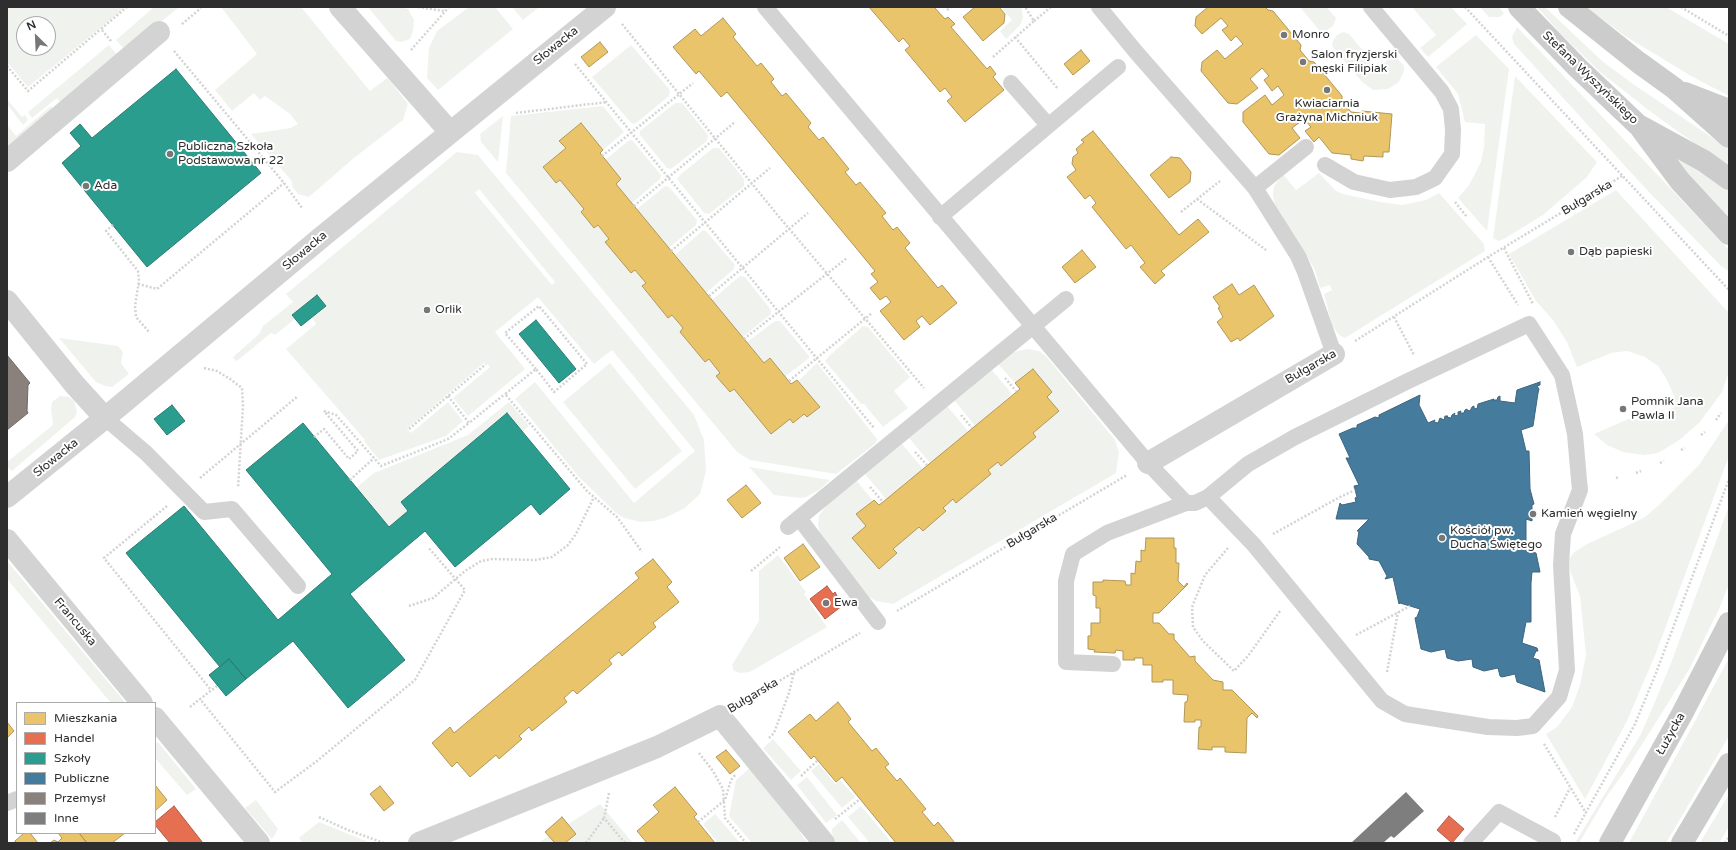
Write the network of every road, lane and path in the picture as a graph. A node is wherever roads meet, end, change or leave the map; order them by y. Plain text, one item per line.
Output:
1 (127, 7) edge
2 (340, 7) edge
3 (418, 7) edge
4 (449, 7) edge
5 (765, 7) edge
6 (951, 7) edge
7 (1025, 7) edge
8 (1051, 7) edge
9 (1099, 7) edge
10 (1371, 7) edge
11 (1465, 7) edge
12 (1518, 7) edge
13 (1569, 7) edge
14 (1681, 7) edge
15 (947, 10) dead end
16 (444, 11) junction
17 (613, 15) edge
18 (1034, 21) junction
19 (101, 29) junction
20 (159, 32) joint
21 (1729, 36) edge
22 (1015, 37) junction
23 (110, 40) dead end
24 (993, 57) dead end
25 (573, 62) dead end
26 (7, 66) edge
27 (1118, 67) dead end
28 (396, 71) junction
29 (1046, 75) dead end
30 (692, 83) dead end
31 (1011, 83) dead end
32 (1674, 88) junction
33 (679, 95) junction
34 (607, 102) junction
35 (1729, 110) edge
36 (509, 114) dead end
37 (735, 122) dead end
38 (1048, 125) junction
39 (1638, 125) junction
40 (450, 132) junction
41 (632, 132) junction
42 (1729, 137) edge
43 (716, 139) junction
44 (1306, 147) dead end
45 (602, 156) dead end
46 (7, 161) edge
47 (1325, 165) dead end
48 (770, 168) dead end
49 (1622, 176) junction
50 (669, 178) junction
51 (1729, 179) edge
52 (1218, 182) dead end
53 (284, 183) junction
54 (752, 184) junction
55 (1255, 188) junction
56 (1197, 199) junction
57 (1455, 202) dead end
58 (634, 206) dead end
59 (302, 208) dead end
60 (1181, 212) dead end
61 (808, 213) dead end
62 (940, 217) junction
63 (1468, 217) dead end
64 (706, 223) junction
65 (113, 225) dead end
66 (789, 228) junction
67 (1729, 234) edge
68 (1504, 248) junction
69 (1267, 250) dead end
70 (671, 251) dead end
71 (1488, 257) junction
72 (847, 258) dead end
73 (742, 268) junction
74 (828, 273) junction
75 (138, 284) junction
76 (1729, 290) edge
77 (709, 296) dead end
78 (1066, 299) dead end
79 (7, 301) edge
80 (1519, 307) dead end
81 (778, 312) junction
82 (872, 313) dead end
83 (1394, 316) junction
84 (866, 318) junction
85 (1530, 324) junction
86 (1033, 326) junction
87 (150, 333) dead end
88 (744, 339) dead end
89 (1412, 352) dead end
90 (1334, 354) junction
91 (816, 359) junction
92 (486, 364) dead end
93 (202, 367) dead end
94 (536, 369) junction
95 (908, 369) dead end
96 (789, 381) dead end
97 (505, 394) junction
98 (298, 396) dead end
99 (448, 396) junction
100 (1721, 413) dead end
101 (105, 418) junction
102 (1716, 420) dead end
103 (469, 423) junction
104 (408, 429) dead end
105 (1705, 432) dead end
106 (1701, 435) dead end
107 (314, 437) dead end
108 (240, 445) junction
109 (888, 445) junction
110 (1685, 448) dead end
111 (1681, 450) dead end
112 (374, 458) junction
113 (1148, 462) junction
114 (1641, 471) dead end
115 (1636, 473) dead end
116 (1620, 477) dead end
117 (1616, 478) dead end
118 (350, 480) dead end
119 (1729, 480) edge
120 (1355, 490) dead end
121 (184, 491) junction
122 (7, 497) edge
123 (594, 497) junction
124 (1208, 497) junction
125 (1186, 503) junction
126 (232, 510) junction
127 (792, 523) junction
128 (1241, 532) junction
129 (7, 540) edge
130 (1254, 545) junction
131 (428, 546) dead end
132 (642, 552) dead end
133 (751, 571) dead end
134 (456, 579) junction
135 (298, 586) dead end
136 (1293, 593) junction
137 (409, 606) dead end
138 (1410, 606) dead end
139 (1398, 612) junction
140 (878, 622) junction
141 (1729, 623) edge
142 (1336, 646) junction
143 (1113, 664) dead end
144 (794, 671) junction
145 (216, 686) dead end
146 (211, 690) junction
147 (200, 699) junction
148 (1382, 701) junction
149 (141, 702) edge
150 (190, 707) dead end
151 (720, 716) junction
152 (156, 719) edge
153 (689, 731) junction
154 (1540, 738) dead end
155 (753, 756) junction
156 (615, 764) junction
157 (1729, 764) edge
158 (1570, 787) junction
159 (860, 799) dead end
160 (16, 800) edge
161 (725, 800) junction
162 (7, 804) edge
163 (1586, 814) junction
164 (319, 817) dead end
165 (604, 818) junction
166 (698, 822) dead end
167 (1572, 837) dead end
168 (1729, 837) edge
169 (821, 839) edge
170 (1549, 839) joint
171 (259, 843) edge
172 (384, 843) edge
173 (419, 843) edge
174 (586, 843) edge
175 (625, 843) edge
176 (746, 843) edge
177 (1471, 843) edge
178 (1610, 843) edge
179 (1682, 843) edge
180 (1725, 843) edge

1 - 19 path
2 - 28 street
3 - 16 path
4 - 16 path
5 - 62 lane
6 - 15 path
7 - 18 path
8 - 18 path
9 - 55 lane
10 - 47 lane
11 - 49 path
12 - 39 main road, Stefana Wyszyńskiego
13 - 32 main road
14 - 21 path
16 - 28 path
17 - 33 path
17 - 40 street, Słowacka
18 - 22 path
19 - 23 path
19 - 26 path
20 - 46 street
20 - 53 path
22 - 24 path
22 - 29 path
25 - 34 path
27 - 38 lane
28 - 40 street
30 - 33 path
31 - 38 lane
32 - 35 main road
32 - 42 main road
33 - 41 path
33 - 43 path
34 - 36 path
34 - 41 path
37 - 43 path
38 - 62 lane
39 - 51 main road, Stefana Wyszyńskiego
39 - 67 main road
40 - 101 street, Słowacka
41 - 45 path
41 - 50 path
43 - 50 path
43 - 54 path
44 - 55 lane
48 - 54 path
49 - 68 path, Bułgarska
49 - 76 path
50 - 58 path
50 - 64 path
52 - 56 path
53 - 59 path
53 - 75 path
54 - 64 path
54 - 66 path
55 - 90 lane
56 - 60 path
56 - 69 path
57 - 63 path
61 - 66 path
62 - 86 lane
64 - 70 path
64 - 73 path
65 - 75 path
66 - 73 path
66 - 74 path
68 - 71 path, Bułgarska
68 - 85 path
71 - 80 path
71 - 83 path, Bułgarska
72 - 74 path
73 - 77 path
73 - 81 path
74 - 81 path
74 - 84 path
75 - 87 path
78 - 86 lane
79 - 101 street
81 - 88 path
81 - 91 path
82 - 84 path
83 - 89 path
83 - 90 path, Bułgarska
84 - 91 path
84 - 95 path
85 - 124 lane
85 - 148 lane
86 - 109 lane
86 - 113 lane
90 - 113 street, Bułgarska
91 - 96 path
91 - 109 path
92 - 99 path
93 - 108 path
94 - 94 path
94 - 97 path
97 - 103 path
97 - 123 path
98 - 108 path
99 - 103 path
99 - 104 path
100 - 102 path
101 - 121 lane
101 - 122 street, Słowacka
103 - 112 path
105 - 106 path
107 - 112 path
108 - 121 path
108 - 126 path
109 - 127 lane
110 - 111 path
112 - 118 path
113 - 125 lane
113 - 140 path, Bułgarska
114 - 115 path
116 - 117 path
119 - 163 path
120 - 130 path
121 - 126 lane
121 - 146 path
123 - 132 path
123 - 134 path
124 - 125 lane
124 - 128 lane
125 - 143 lane
126 - 135 lane
127 - 133 path
127 - 140 lane
128 - 130 lane
128 - 136 path
129 - 149 street, Francuska
130 - 136 lane
131 - 134 path
134 - 137 path
134 - 147 path
136 - 142 lane
138 - 139 path
139 - 142 path
139 - 148 path
140 - 144 path, Bułgarska
141 - 178 main road, Łużycka
142 - 148 lane
144 - 151 path, Bułgarska
144 - 155 path
145 - 146 path
146 - 147 path
147 - 150 path
151 - 153 street, Bułgarska
151 - 155 street
152 - 171 street
153 - 156 street, Bułgarska
153 - 161 path
154 - 158 path
155 - 161 path
155 - 169 street
156 - 165 path
156 - 173 street, Bułgarska
157 - 179 main road
158 - 163 path
158 - 170 path
159 - 169 path
160 - 162 lane
161 - 166 path
161 - 176 path
163 - 167 path
164 - 172 path
165 - 174 path
165 - 175 path
168 - 180 path
170 - 177 lane

